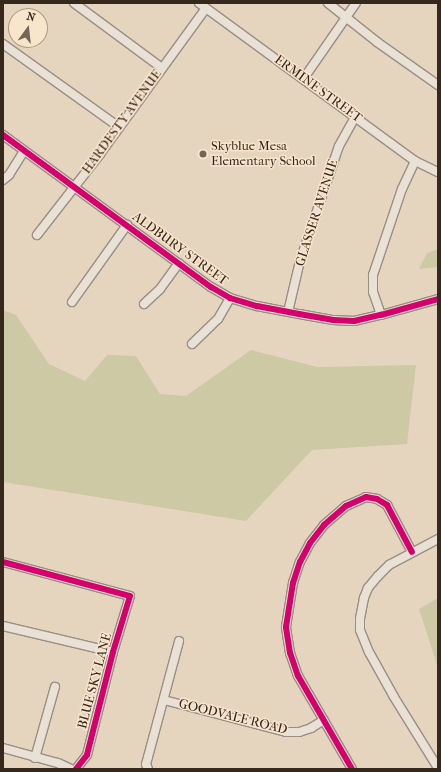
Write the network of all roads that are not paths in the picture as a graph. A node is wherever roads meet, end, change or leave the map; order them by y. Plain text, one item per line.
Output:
1 (74, 3) edge
2 (328, 3) edge
3 (356, 3) edge
4 (203, 6) edge
5 (347, 18) junction
6 (3, 44) edge
7 (162, 68) junction
8 (304, 78) junction
9 (438, 84) edge
10 (355, 117) junction
11 (119, 127) junction
12 (3, 135) edge
13 (24, 151) junction
14 (415, 161) junction
15 (438, 172) edge
16 (3, 180) edge
17 (75, 187) junction
18 (127, 225) junction
19 (37, 235) dead end
20 (179, 263) junction
21 (230, 298) junction
22 (438, 299) edge
23 (72, 302) dead end
24 (144, 304) dead end
25 (288, 312) junction
26 (381, 315) junction
27 (192, 344) dead end
28 (438, 539) edge
29 (412, 552) junction
30 (3, 562) edge
31 (3, 626) edge
32 (179, 641) dead end
33 (113, 652) junction
34 (54, 687) dead end
35 (164, 700) junction
36 (324, 720) junction
37 (3, 748) edge
38 (35, 758) junction
39 (438, 768) edge
40 (71, 769) edge
41 (76, 769) edge
42 (148, 769) edge
43 (352, 769) edge

1 - 7 street
2 - 5 street
3 - 5 street
4 - 7 street, HARDESTY AVENUE
4 - 8 street, ERMINE STREET
5 - 8 street
5 - 9 street
6 - 11 street
7 - 11 street, HARDESTY AVENUE
8 - 10 street, ERMINE STREET
10 - 14 street, ERMINE STREET
10 - 25 street, GLASSER AVENUE
11 - 17 street, HARDESTY AVENUE
12 - 13 street, ALDBURY STREET
13 - 16 street
13 - 17 street, ALDBURY STREET
14 - 15 street, ERMINE STREET
14 - 26 street
17 - 18 street, ALDBURY STREET
17 - 19 street, HARDESTY AVENUE
18 - 20 street, ALDBURY STREET
18 - 23 street
20 - 21 street, ALDBURY STREET
20 - 24 street
21 - 25 street, ALDBURY STREET
21 - 27 street
22 - 26 street, ALDBURY STREET
25 - 26 street, ALDBURY STREET
28 - 29 street
29 - 36 street
29 - 39 street
30 - 33 street, BLUE SKY LANE
31 - 33 street
32 - 35 street
33 - 41 street, BLUE SKY LANE
34 - 38 street
35 - 36 street, GOODVALE ROAD
35 - 42 street
36 - 43 street
37 - 38 street
38 - 40 street

